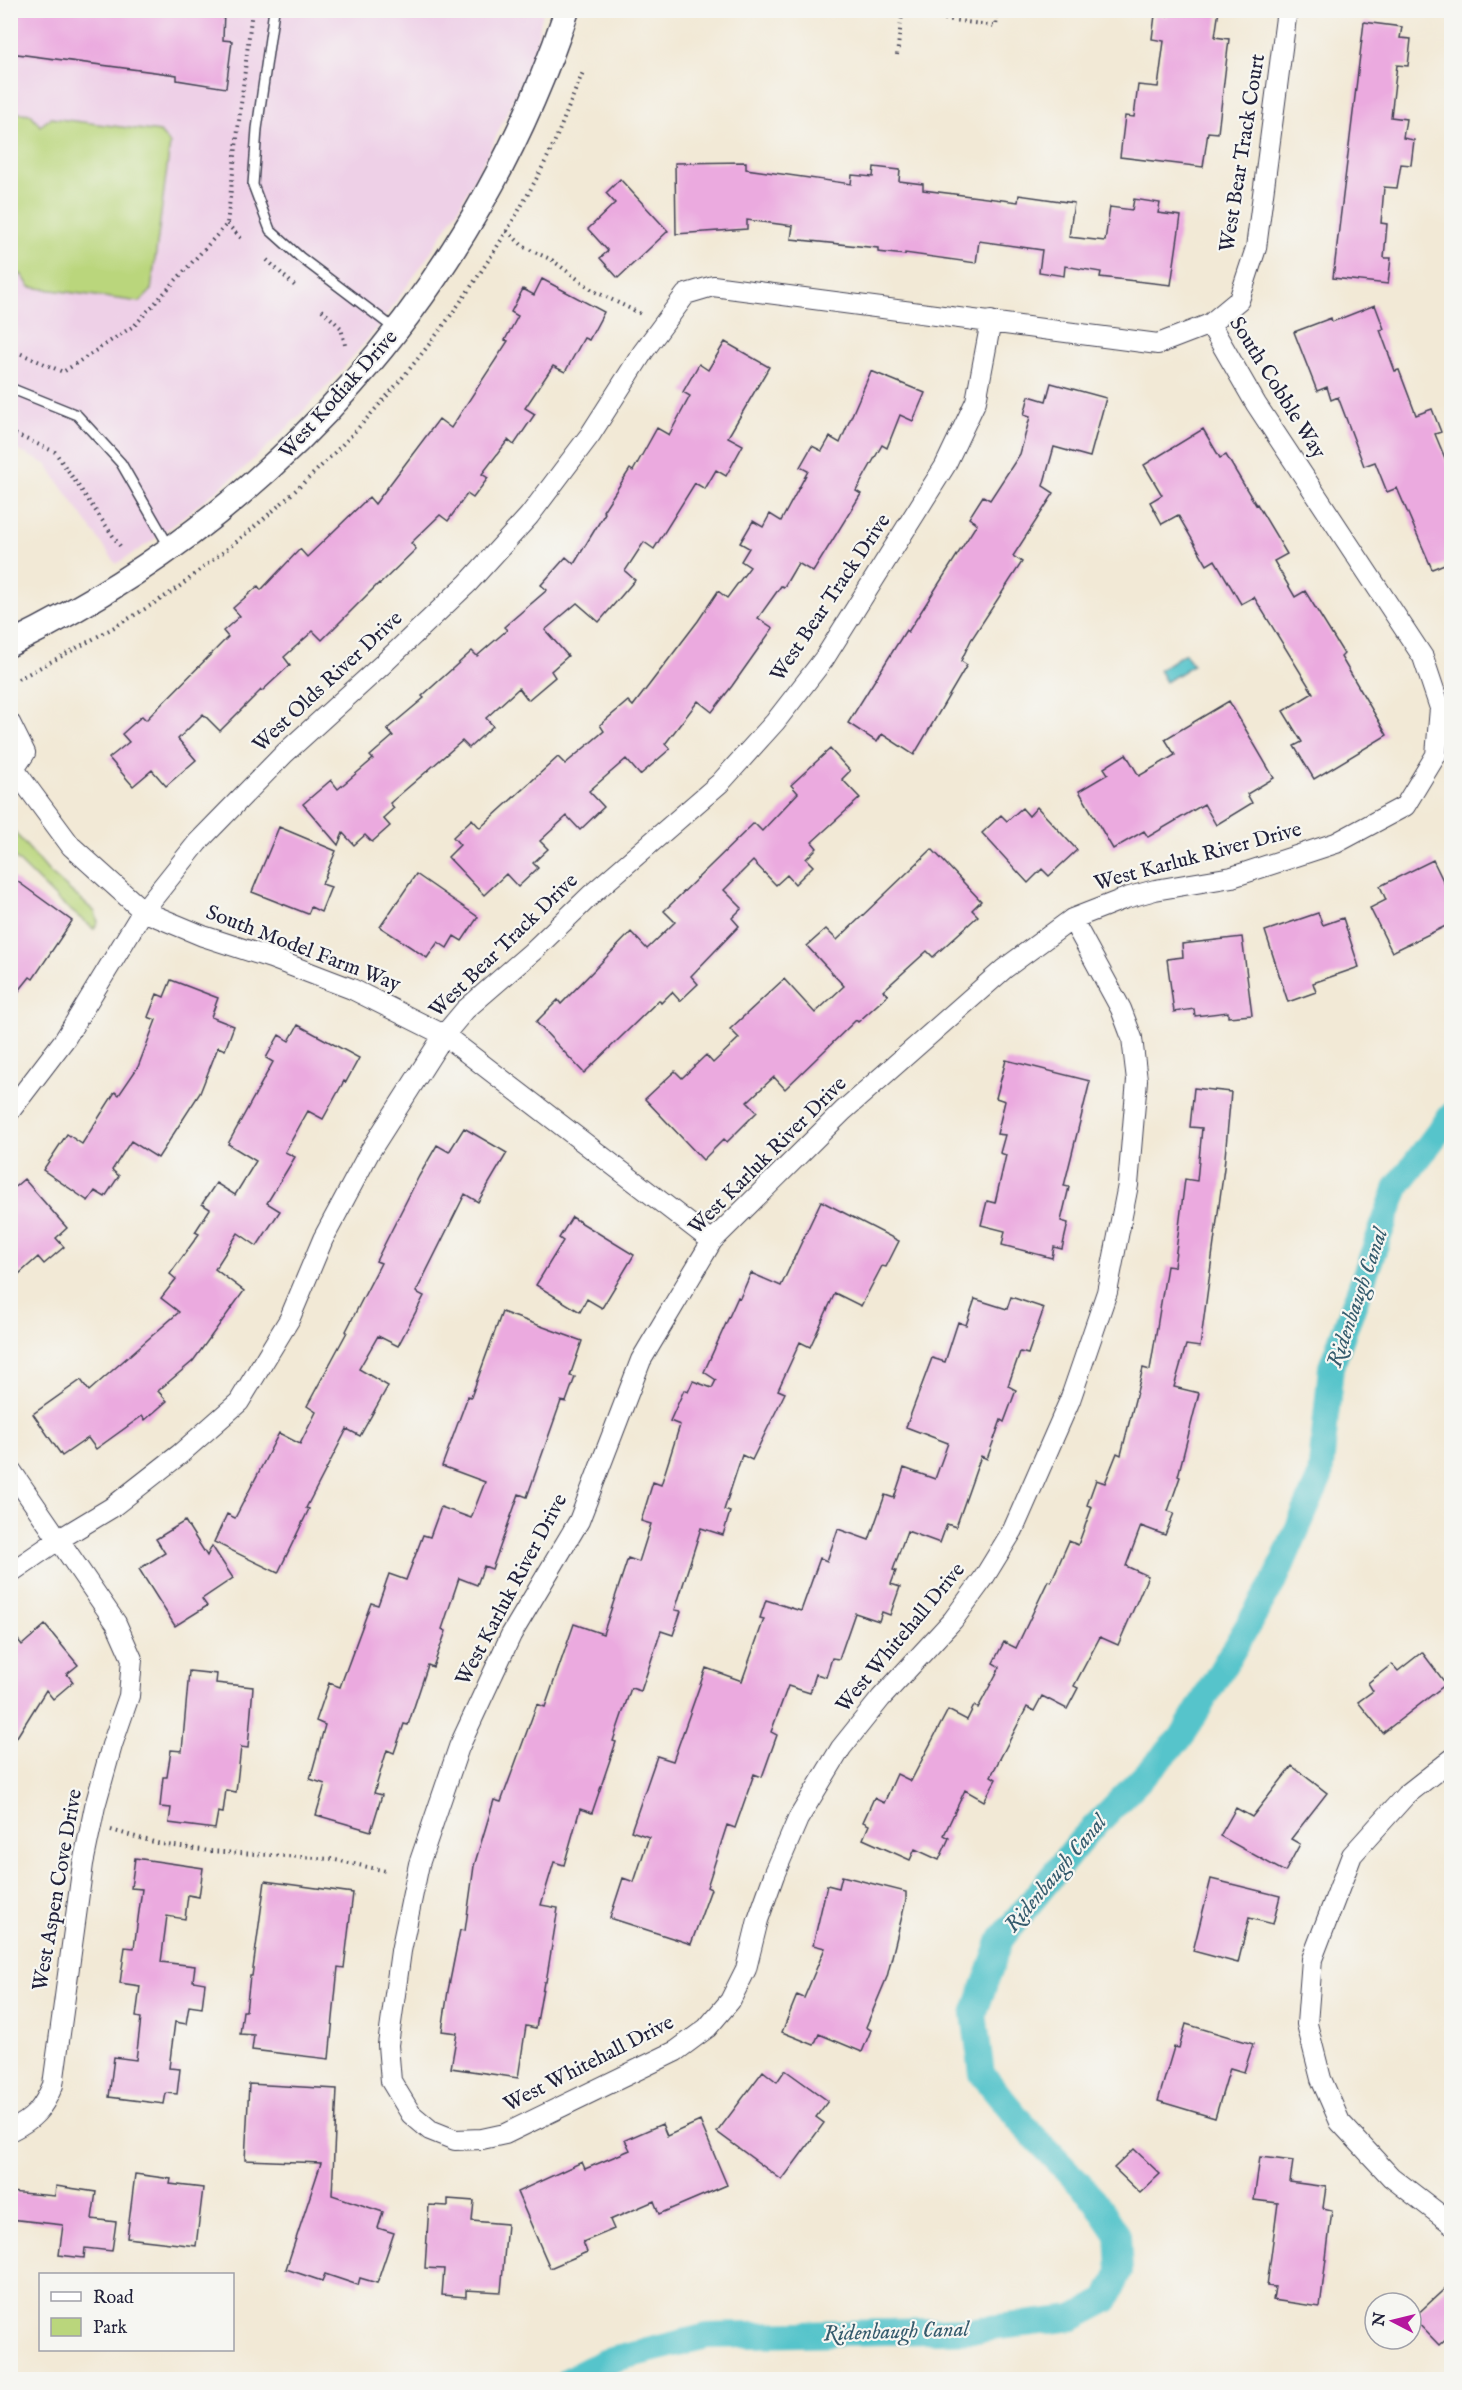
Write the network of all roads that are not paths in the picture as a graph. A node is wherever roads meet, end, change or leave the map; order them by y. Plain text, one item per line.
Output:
1 (274, 10) edge
2 (567, 10) edge
3 (1287, 10) edge
4 (686, 294) joint
5 (991, 321) junction
6 (1210, 324) junction
7 (398, 331) junction
8 (10, 388) edge
9 (171, 550) junction
10 (10, 644) edge
11 (10, 723) edge
12 (1436, 755) joint
13 (12, 769) edge
14 (143, 911) junction
15 (1072, 919) junction
16 (444, 1035) junction
17 (10, 1111) edge
18 (712, 1241) junction
19 (10, 1469) edge
20 (58, 1540) junction
21 (10, 1573) edge
22 (1452, 1759) edge
23 (411, 2114) joint
24 (10, 2131) edge
25 (1452, 2224) edge

1 - 7 lane
2 - 7 street, West Kodiak Drive
3 - 6 street, West Bear Track Court
4 - 5 street, South Cobble Way
4 - 14 street, West Olds River Drive
5 - 6 street, South Cobble Way
5 - 16 street, West Bear Track Drive
6 - 12 street, South Cobble Way
7 - 9 street, West Kodiak Drive
8 - 9 lane
9 - 10 street, West Kodiak Drive
11 - 13 street, South Model Farm Way
12 - 15 street, West Karluk River Drive
13 - 14 street, South Model Farm Way
14 - 16 street, South Model Farm Way
14 - 17 street, West Olds River Drive
15 - 18 street, West Karluk River Drive
15 - 23 street, West Whitehall Drive
16 - 18 street, South Model Farm Way
16 - 20 street, West Bear Track Drive
18 - 23 street, West Karluk River Drive
19 - 20 street, West Aspen Cove Drive
20 - 21 street, West Bear Track Drive
20 - 24 street, West Aspen Cove Drive
22 - 25 street

